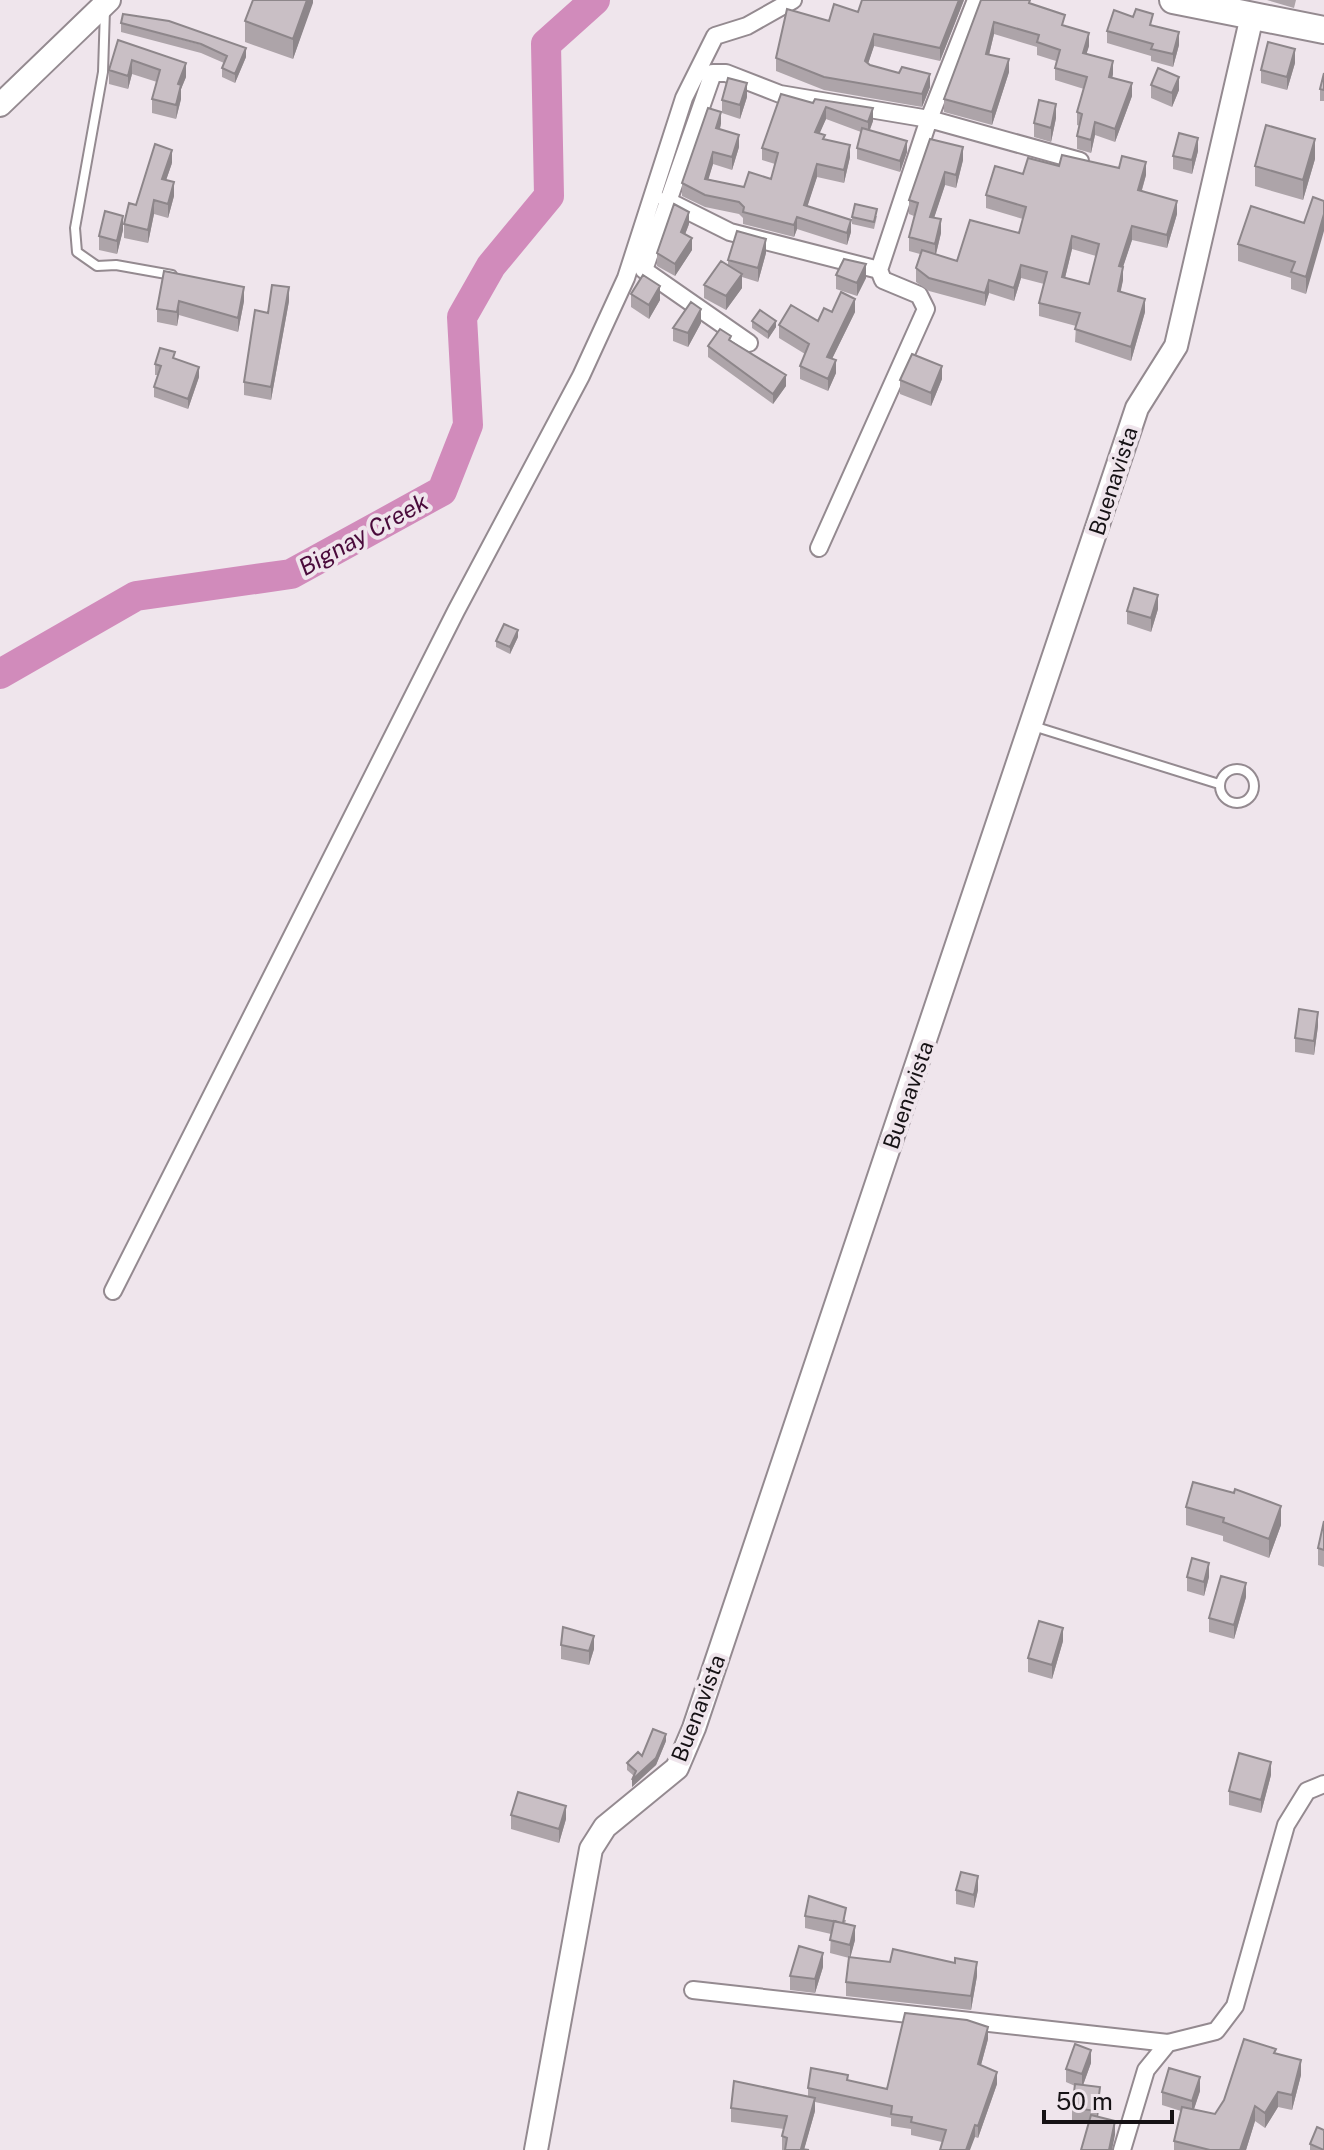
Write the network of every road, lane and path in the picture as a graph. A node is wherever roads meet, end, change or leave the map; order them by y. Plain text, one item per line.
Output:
1 (793, 0) edge
2 (976, 0) edge
3 (1173, 0) edge
4 (107, 2) edge
5 (1254, 8) edge
6 (1324, 30) edge
7 (0, 105) edge
8 (929, 119) junction
9 (1093, 165) edge
10 (666, 200) junction
11 (879, 270) junction
12 (182, 279) edge
13 (749, 343) dead end
14 (819, 548) dead end
15 (1032, 726) junction
16 (1219, 784) junction
17 (113, 1291) dead end
18 (1324, 1784) edge
19 (693, 1990) dead end
20 (1168, 2043) junction
21 (536, 2150) edge
22 (1122, 2150) edge

1 - 17 street
2 - 8 street
3 - 5 main road
4 - 7 street
4 - 12 lane
5 - 6 main road
5 - 15 street, Buenavista
8 - 9 street
8 - 10 street
8 - 11 street
10 - 11 street
10 - 13 street
11 - 14 street
15 - 16 lane
15 - 21 street, Buenavista
16 - 16 lane
18 - 20 street
19 - 20 street
20 - 22 street

